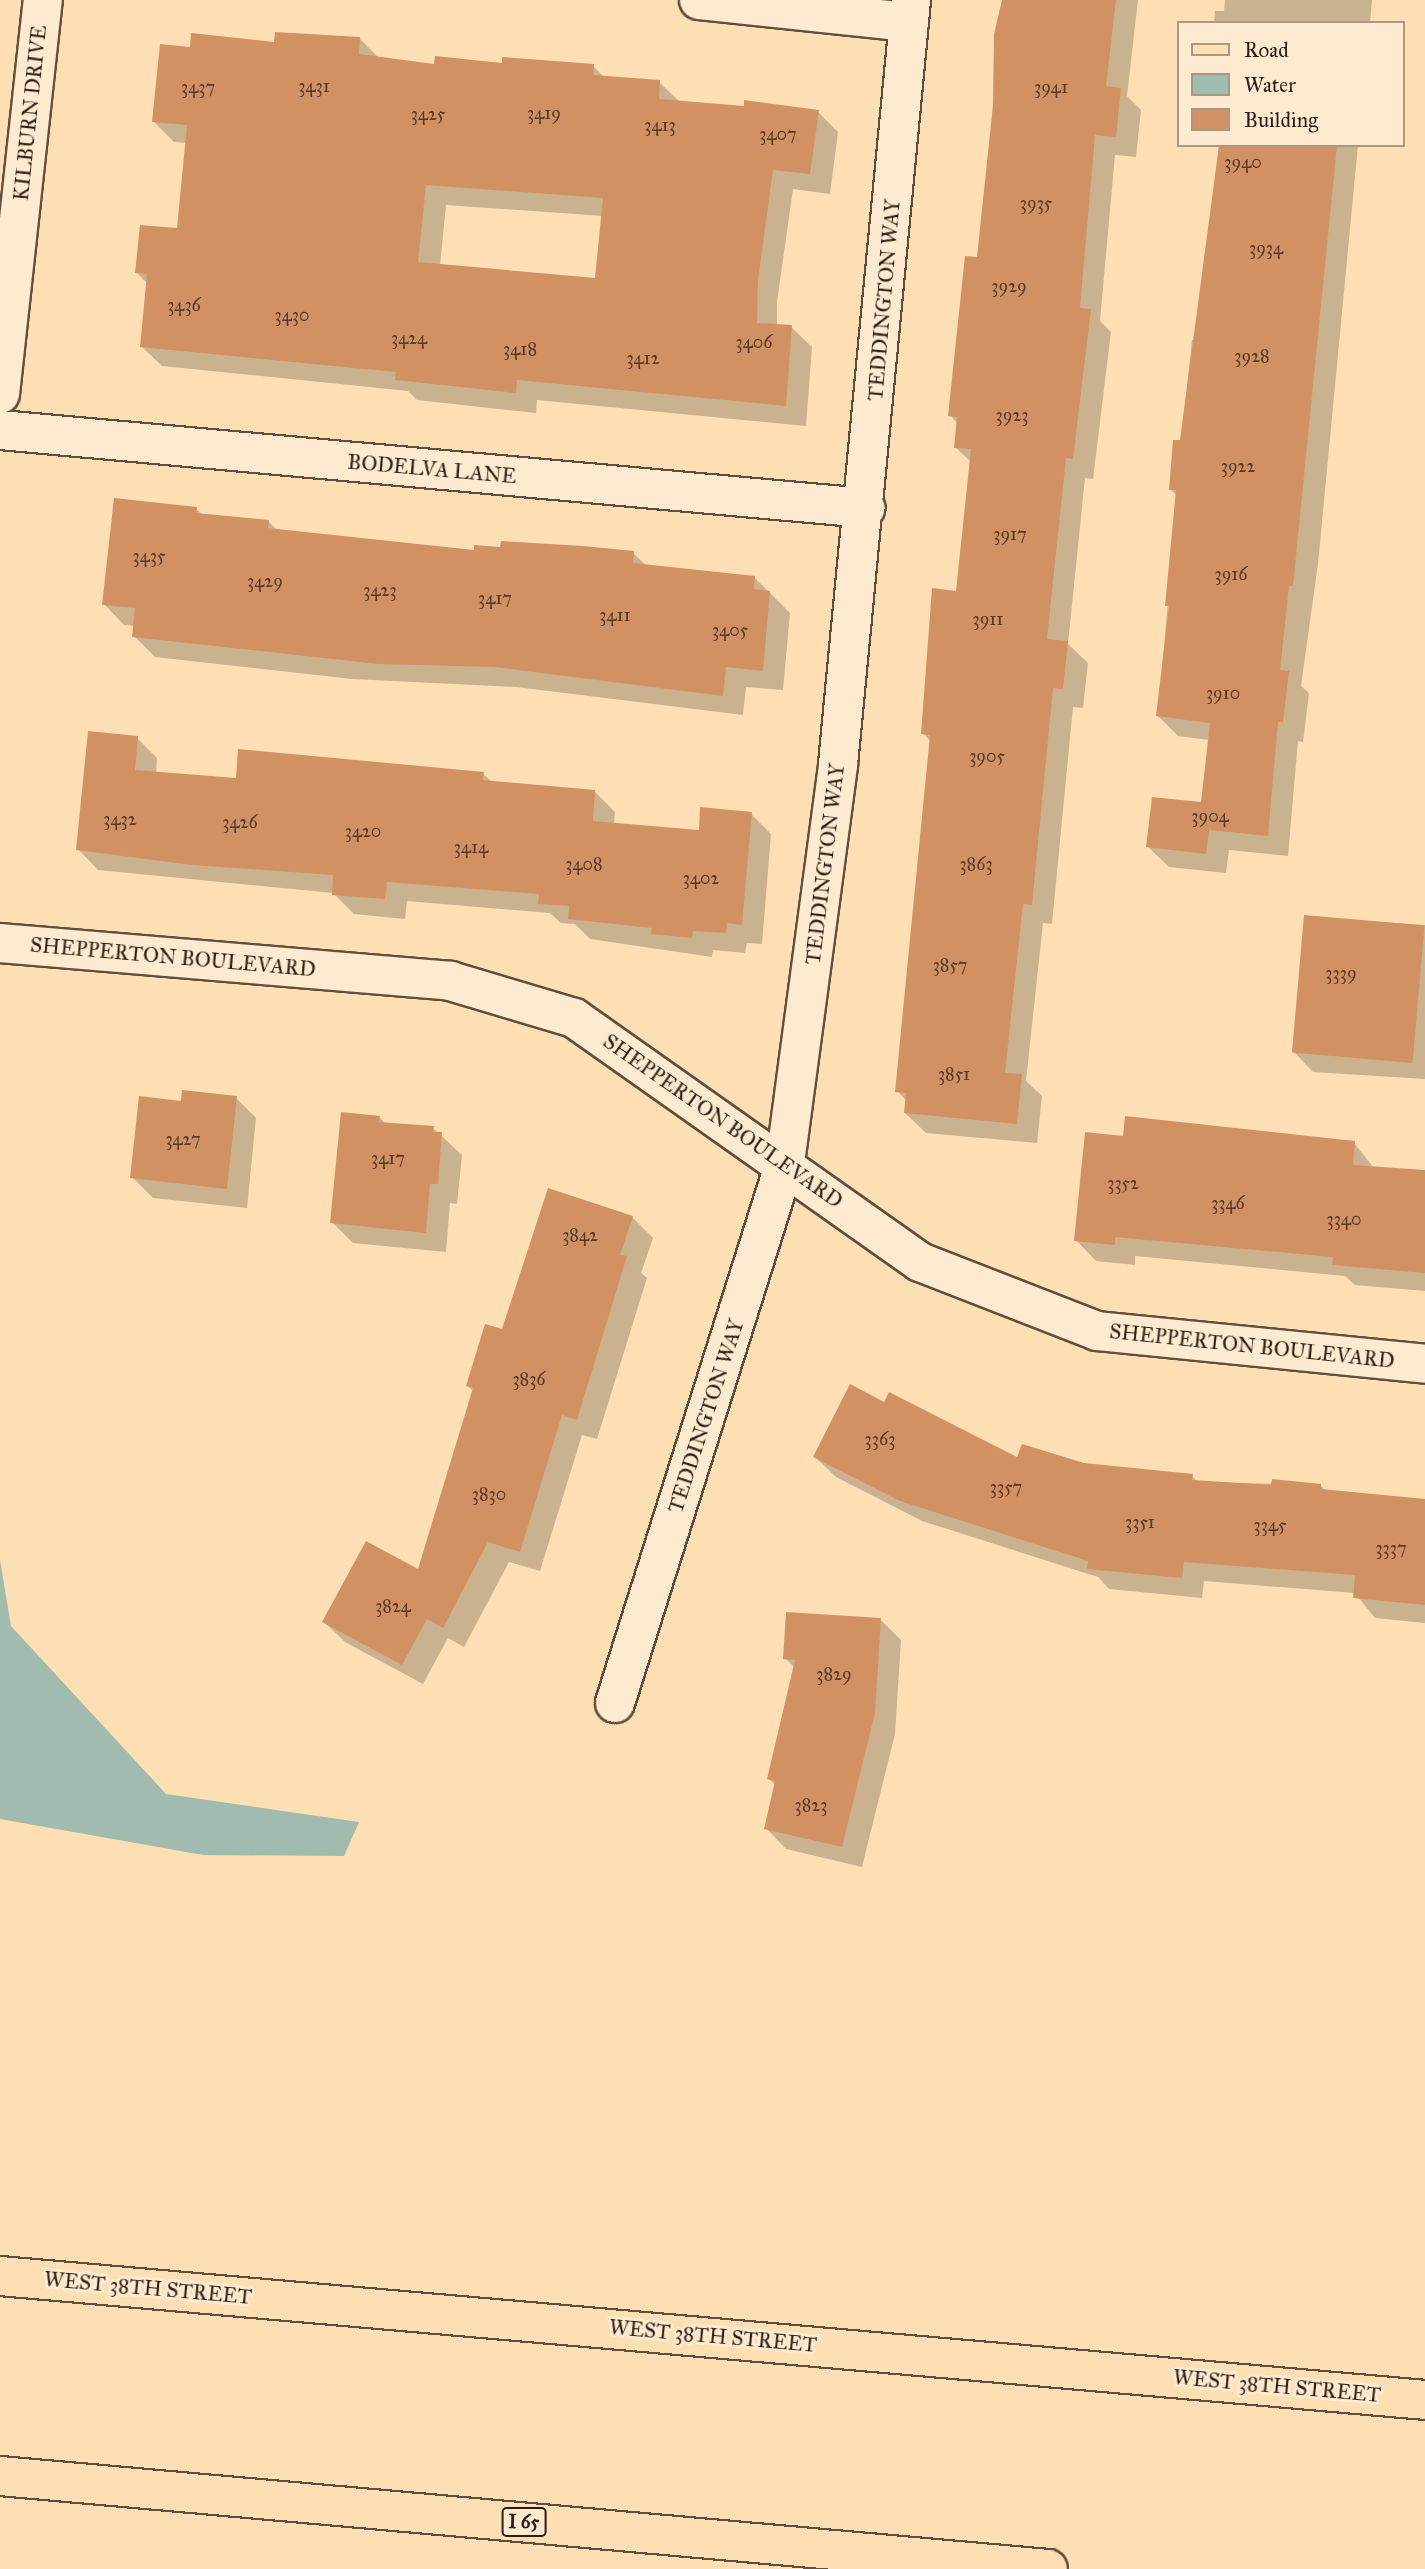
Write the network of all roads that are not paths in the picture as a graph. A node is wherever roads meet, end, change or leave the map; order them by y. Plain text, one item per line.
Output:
1 (43, 0) edge
2 (699, 0) edge
3 (910, 11) edge
4 (0, 394) edge
5 (0, 430) edge
6 (865, 508) junction
7 (0, 943) edge
8 (785, 1163) junction
9 (1425, 1364) edge
10 (615, 1703) dead end
11 (0, 2276) edge
12 (1425, 2400) edge
13 (0, 2476) edge
14 (1048, 2569) edge

1 - 4 street, KILBURN DRIVE
2 - 3 street
3 - 6 street, TEDDINGTON WAY
5 - 6 street, BODELVA LANE
6 - 8 street, TEDDINGTON WAY
7 - 8 street, SHEPPERTON BOULEVARD
8 - 9 street, SHEPPERTON BOULEVARD
8 - 10 street, TEDDINGTON WAY
11 - 12 main road, WEST 38TH STREET
13 - 14 main road, I 65

